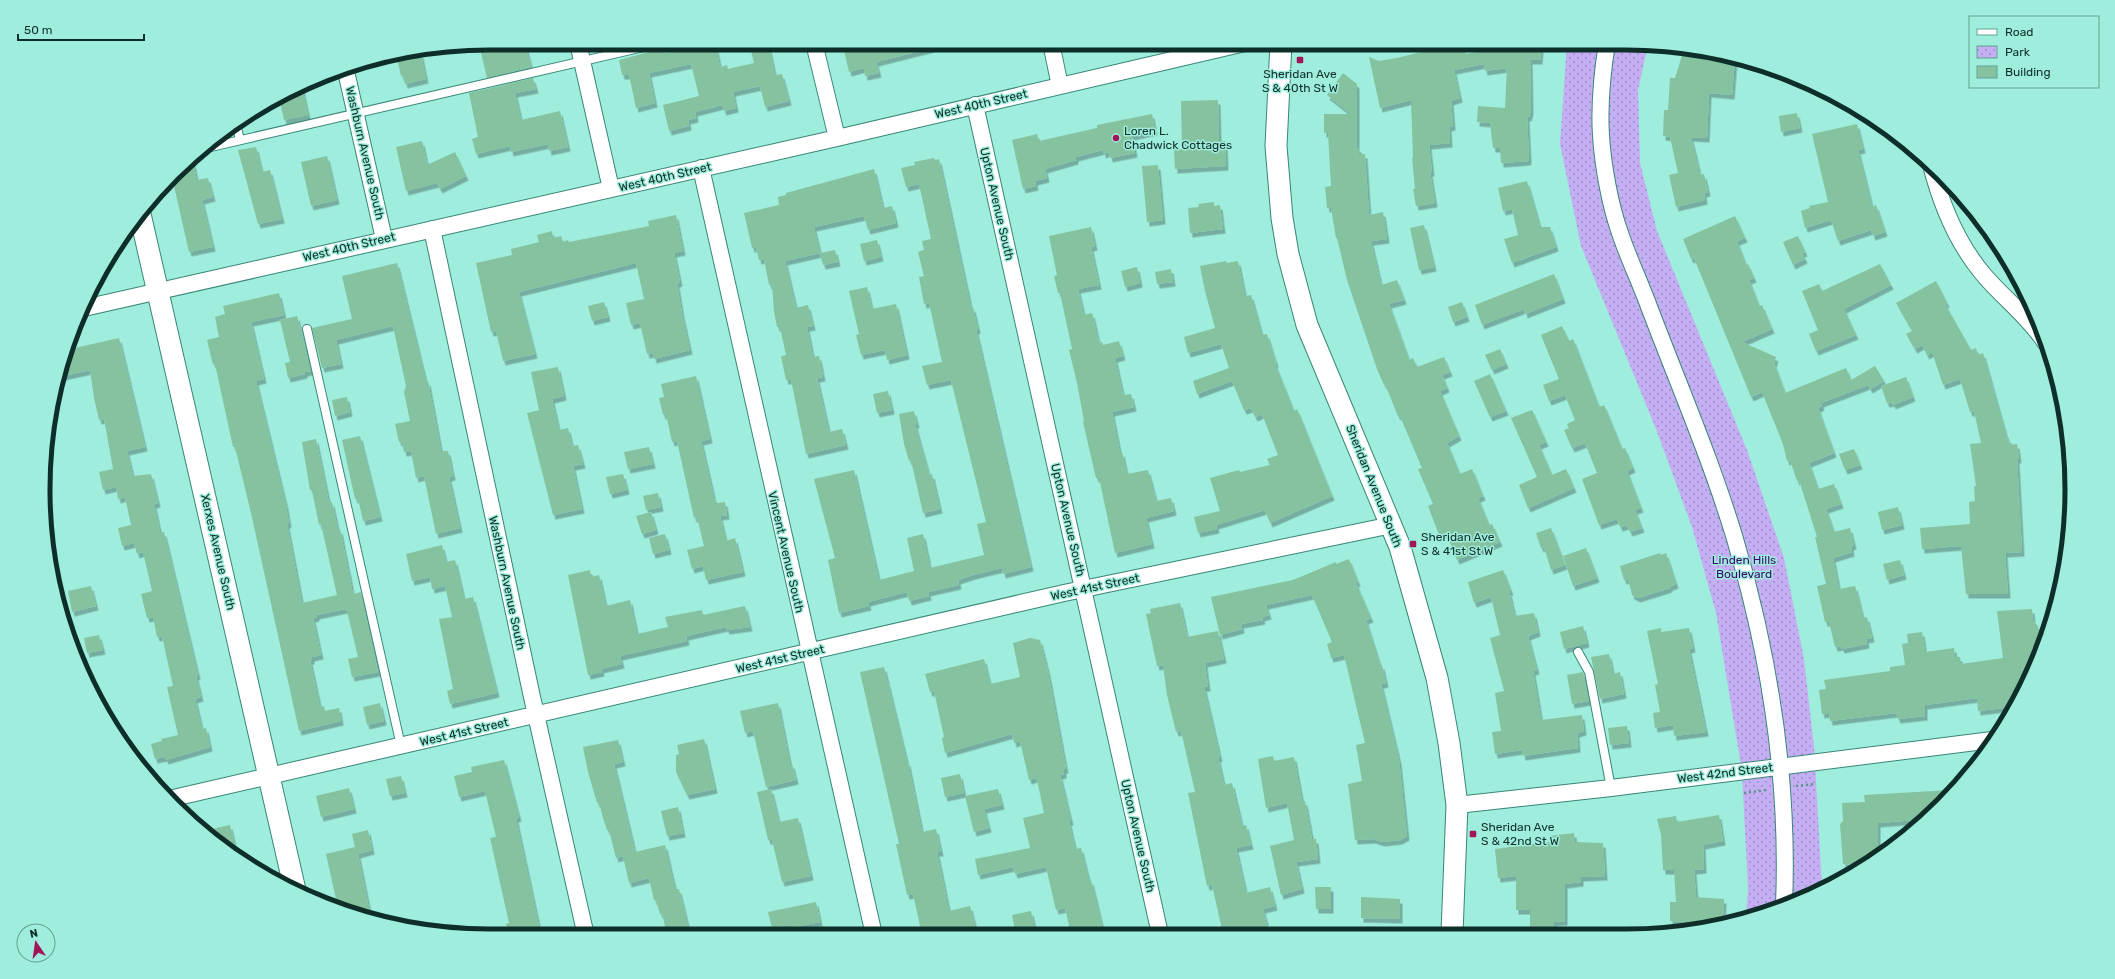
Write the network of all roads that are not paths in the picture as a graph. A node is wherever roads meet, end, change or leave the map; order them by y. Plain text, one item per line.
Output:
1 (580, 50) edge
2 (630, 50) edge
3 (816, 50) edge
4 (1052, 50) edge
5 (1215, 50) edge
6 (1281, 50) edge
7 (1607, 50) edge
8 (582, 61) junction
9 (347, 74) edge
10 (1060, 86) junction
11 (975, 105) junction
12 (356, 114) junction
13 (237, 130) edge
14 (837, 138) junction
15 (240, 140) junction
16 (216, 146) edge
17 (701, 168) junction
18 (1934, 177) edge
19 (611, 189) junction
20 (142, 221) edge
21 (432, 228) junction
22 (384, 239) junction
23 (159, 292) junction
24 (90, 307) edge
25 (2034, 326) edge
26 (307, 329) dead end
27 (1392, 525) junction
28 (1084, 590) junction
29 (809, 652) junction
30 (1578, 652) dead end
31 (536, 715) junction
32 (1986, 741) edge
33 (401, 746) junction
34 (1780, 766) junction
35 (269, 776) junction
36 (1611, 788) junction
37 (176, 797) edge
38 (1457, 805) junction
39 (293, 883) edge
40 (1784, 900) edge
41 (584, 929) edge
42 (873, 929) edge
43 (1159, 929) edge
44 (1452, 929) edge

1 - 8 street
2 - 8 lane
3 - 14 street
4 - 10 street
5 - 10 street, West 40th Street
6 - 27 street, Sheridan Avenue South
7 - 34 street
8 - 12 lane
8 - 19 street
9 - 12 street, Washburn Avenue South
10 - 11 street, West 40th Street
11 - 14 street, West 40th Street
11 - 28 street, Upton Avenue South
12 - 15 lane
12 - 22 street, Washburn Avenue South
13 - 15 lane
14 - 17 street, West 40th Street
15 - 16 lane
17 - 19 street, West 40th Street
17 - 29 street, Vincent Avenue South
18 - 25 street
19 - 21 street, West 40th Street
20 - 23 street, Xerxes Avenue South
21 - 22 street, West 40th Street
21 - 31 street, Washburn Avenue South
22 - 23 street, West 40th Street
23 - 24 street, West 40th Street
23 - 35 street, Xerxes Avenue South
26 - 33 lane
27 - 28 street, West 41st Street
27 - 38 street, Sheridan Avenue South
28 - 29 street, West 41st Street
28 - 43 street, Upton Avenue South
29 - 31 street, West 41st Street
29 - 42 street, Vincent Avenue South
30 - 36 lane
31 - 33 street, West 41st Street
31 - 41 street, Washburn Avenue South
32 - 34 street, West 42nd Street
33 - 35 street, West 41st Street
34 - 36 street, West 42nd Street
34 - 40 street
35 - 37 street, West 41st Street
35 - 39 street, Xerxes Avenue South
36 - 38 street, West 42nd Street
38 - 44 street, Sheridan Avenue South

